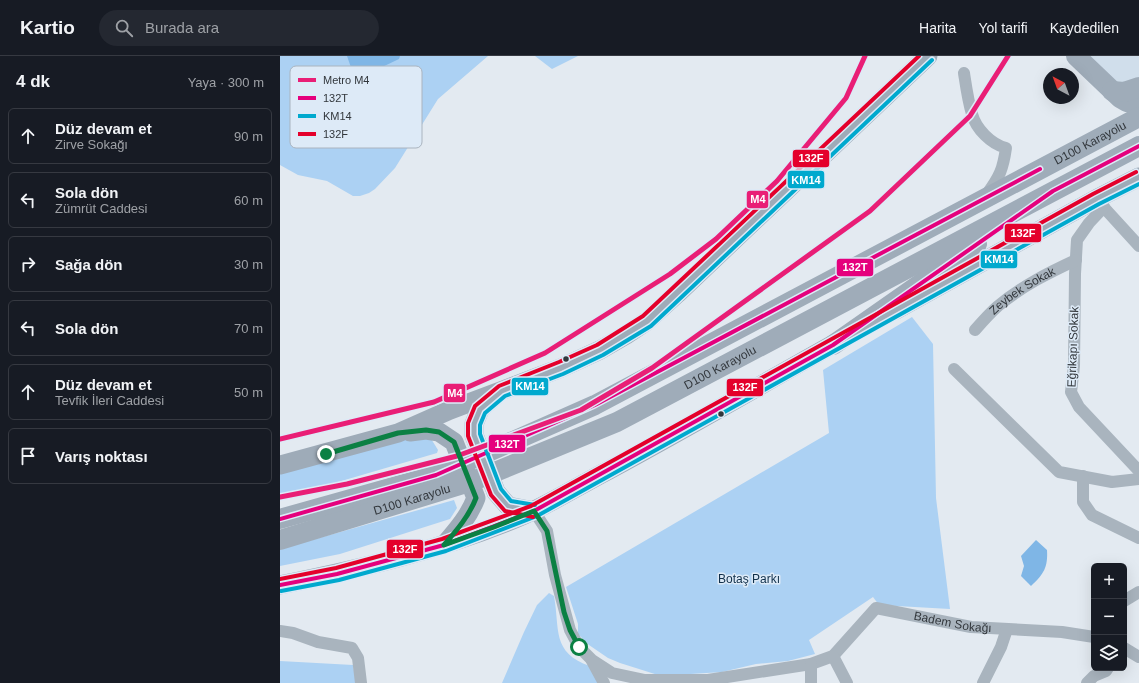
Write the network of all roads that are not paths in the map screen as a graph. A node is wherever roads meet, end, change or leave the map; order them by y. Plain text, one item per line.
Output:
1 (928, 56) edge
2 (1076, 56) edge
3 (964, 73) dead end
4 (1139, 87) edge
5 (1112, 91) junction
6 (1139, 105) edge
7 (1139, 117) edge
8 (1139, 146) edge
9 (1139, 177) edge
10 (1053, 191) junction
11 (983, 200) junction
12 (1100, 203) junction
13 (1139, 246) edge
14 (1076, 260) junction
15 (974, 330) dead end
16 (833, 345) junction
17 (954, 369) dead end
18 (502, 390) junction
19 (398, 433) junction
20 (280, 465) edge
21 (1139, 471) edge
22 (1083, 476) junction
23 (1139, 479) edge
24 (534, 511) junction
25 (280, 519) edge
26 (1139, 538) edge
27 (280, 540) edge
28 (444, 545) junction
29 (280, 585) edge
30 (1139, 592) edge
31 (1127, 599) edge
32 (1007, 629) junction
33 (280, 631) edge
34 (1091, 637) edge
35 (1127, 650) edge
36 (833, 656) junction
37 (1139, 657) edge
38 (592, 660) junction
39 (811, 664) junction
40 (1106, 671) edge
41 (732, 679) edge
42 (1094, 681) edge
43 (361, 683) edge
44 (604, 683) edge
45 (811, 683) edge
46 (847, 683) edge
47 (983, 683) edge

1 - 18 main road
2 - 5 highway
3 - 11 street
4 - 5 highway
5 - 6 highway
7 - 11 highway, D100 Karayolu
8 - 10 highway, D100 Karayolu
9 - 12 main road
10 - 16 highway
10 - 27 highway, D100 Karayolu
11 - 25 highway, D100 Karayolu
12 - 13 street
12 - 14 street, Eğrikapı Sokak
12 - 16 main road
14 - 15 street, Zeybek Sokak
14 - 21 street, Eğrikapı Sokak
16 - 24 main road
17 - 22 street
18 - 19 main road
18 - 24 main road
19 - 20 main road
19 - 28 main road
22 - 23 street
22 - 26 street
24 - 28 main road
24 - 38 street
28 - 29 main road
30 - 31 street
32 - 34 street, Badem Sokağı
32 - 36 street, Badem Sokağı
32 - 47 street
33 - 43 street
35 - 37 street
36 - 39 street
36 - 46 street
38 - 41 street
38 - 44 street
39 - 41 street
39 - 45 street
40 - 42 street

